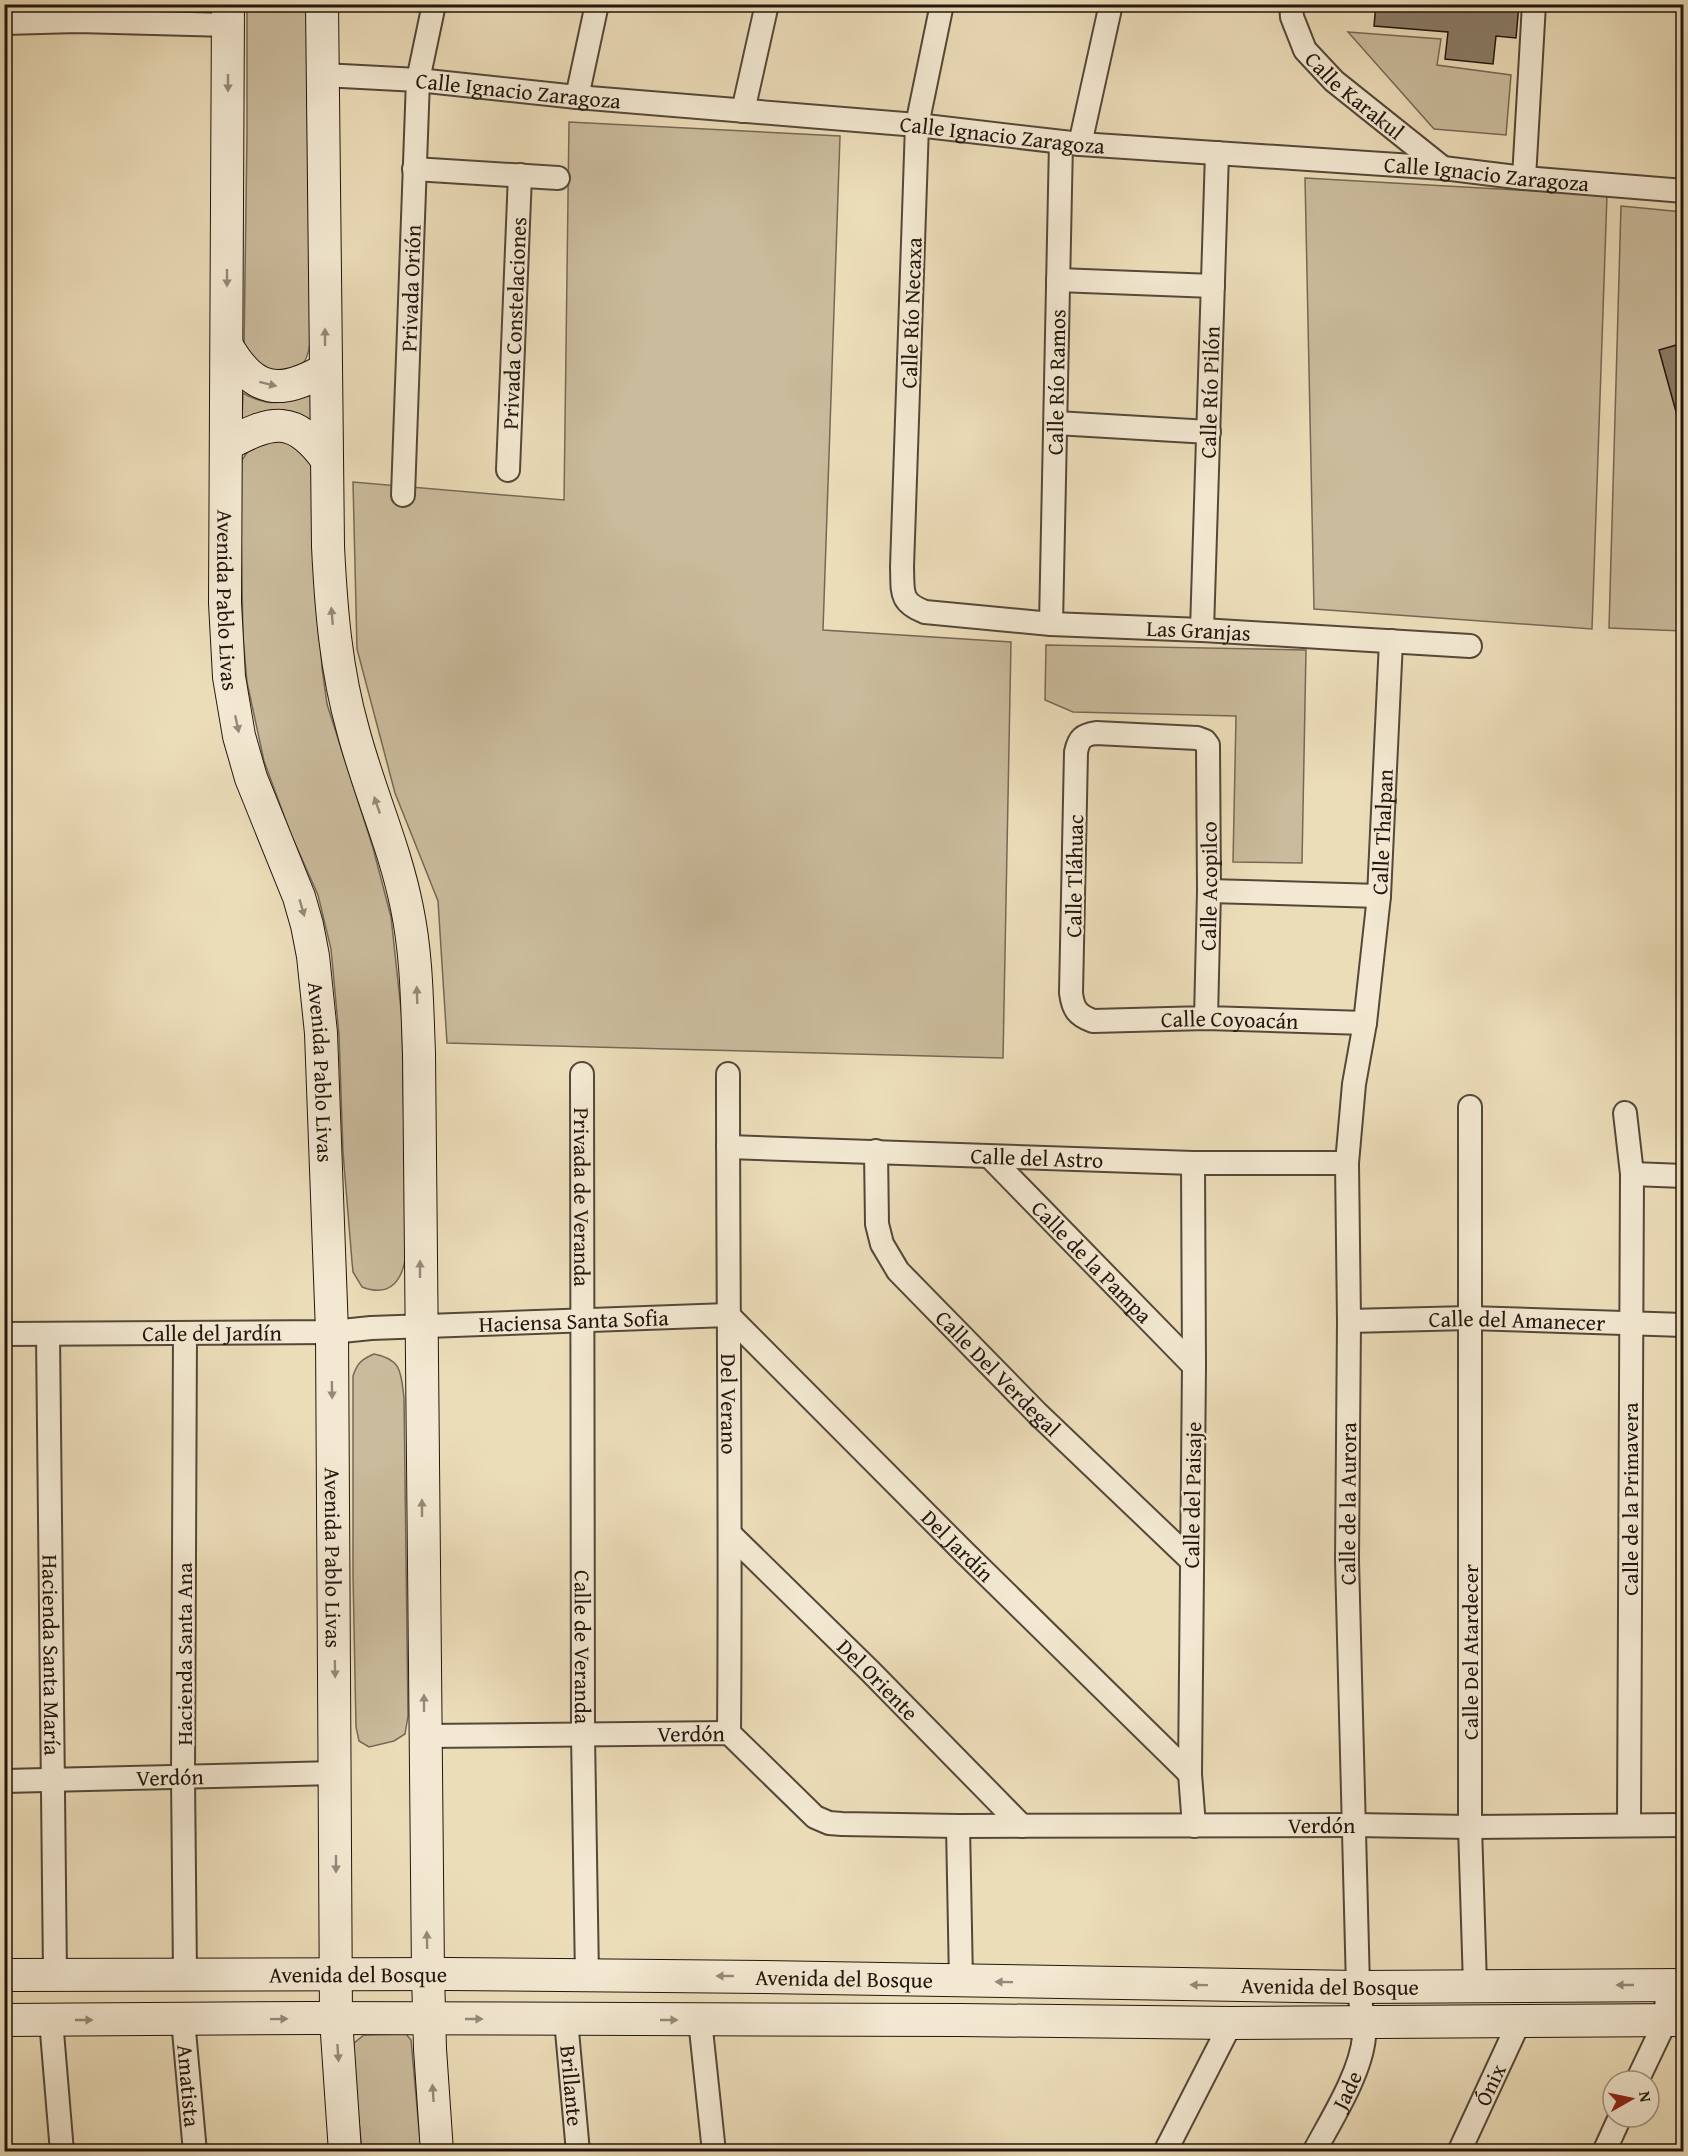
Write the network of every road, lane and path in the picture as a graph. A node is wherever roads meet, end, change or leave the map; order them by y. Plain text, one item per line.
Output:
1 (322, 4) edge
2 (435, 4) edge
3 (597, 4) edge
4 (767, 4) edge
5 (942, 4) edge
6 (1111, 4) edge
7 (1291, 4) edge
8 (1534, 4) edge
9 (78, 13) edge
10 (228, 15) edge
11 (4, 23) edge
12 (323, 75) junction
13 (418, 80) junction
14 (577, 97) junction
15 (743, 111) junction
16 (917, 125) junction
17 (1071, 143) junction
18 (1217, 153) junction
19 (1443, 168) junction
20 (414, 170) junction
21 (520, 175) junction
22 (558, 178) dead end
23 (1524, 178) junction
24 (1683, 190) edge
25 (1058, 280) junction
26 (1213, 286) junction
27 (227, 346) junction
28 (326, 369) junction
29 (1056, 423) junction
30 (1209, 432) junction
31 (226, 445) junction
32 (327, 460) junction
33 (508, 470) dead end
34 (404, 495) dead end
35 (925, 612) joint
36 (1051, 624) junction
37 (1202, 630) junction
38 (1391, 641) junction
39 (1470, 646) dead end
40 (1210, 754) joint
41 (1209, 891) junction
42 (1380, 896) junction
43 (1206, 1018) junction
44 (1093, 1020) joint
45 (1365, 1023) junction
46 (582, 1074) dead end
47 (728, 1074) dead end
48 (1470, 1107) dead end
49 (1625, 1113) dead end
50 (728, 1147) junction
51 (876, 1151) junction
52 (990, 1157) junction
53 (1193, 1163) junction
54 (1347, 1163) junction
55 (1632, 1174) junction
56 (1683, 1176) edge
57 (728, 1315) junction
58 (1469, 1318) junction
59 (583, 1320) junction
60 (1349, 1321) junction
61 (1631, 1324) junction
62 (1683, 1325) edge
63 (420, 1328) junction
64 (332, 1332) junction
65 (4, 1334) edge
66 (185, 1334) junction
67 (48, 1335) junction
68 (1194, 1366) junction
69 (731, 1535) junction
70 (1191, 1560) junction
71 (729, 1733) junction
72 (583, 1735) junction
73 (424, 1736) junction
74 (336, 1773) junction
75 (1190, 1774) junction
76 (183, 1777) junction
77 (54, 1779) junction
78 (4, 1781) edge
79 (1629, 1824) junction
80 (1355, 1825) junction
81 (1683, 1825) edge
82 (958, 1826) junction
83 (1022, 1826) junction
84 (1194, 1826) junction
85 (1470, 1827) junction
86 (185, 1974) junction
87 (336, 1974) junction
88 (428, 1974) junction
89 (4, 1975) edge
90 (55, 1975) junction
91 (587, 1976) junction
92 (961, 1981) junction
93 (1474, 1985) junction
94 (1675, 1985) edge
95 (1358, 1987) junction
96 (336, 2019) junction
97 (429, 2019) junction
98 (4, 2020) edge
99 (51, 2020) junction
100 (183, 2020) junction
101 (566, 2020) junction
102 (700, 2020) junction
103 (1520, 2020) junction
104 (1675, 2020) edge
105 (1363, 2022) junction
106 (1231, 2023) junction
107 (1644, 2069) edge
108 (1614, 2129) edge
109 (62, 2151) edge
110 (195, 2151) edge
111 (345, 2151) edge
112 (437, 2151) edge
113 (578, 2151) edge
114 (714, 2151) edge
115 (1165, 2151) edge
116 (1314, 2151) edge
117 (1459, 2151) edge
118 (1604, 2151) edge

1 - 12 main road
2 - 13 street, Privada Orión
3 - 14 street
4 - 15 street
5 - 16 street, Calle Río Necaxa
6 - 17 street, Calle Río Ramos
7 - 19 street, Calle Karakul
8 - 23 street
9 - 10 street
9 - 11 street
10 -> 27 main road, Avenida Pablo Livas
12 - 13 street, Calle Ignacio Zaragoza
28 -> 12 main road
13 - 14 street, Calle Ignacio Zaragoza
13 - 20 street, Privada Orión
14 - 15 street, Calle Ignacio Zaragoza
15 - 16 street, Calle Ignacio Zaragoza
16 - 17 street, Calle Ignacio Zaragoza
16 - 35 street, Calle Río Necaxa
17 - 18 street, Calle Ignacio Zaragoza
17 - 25 street, Calle Río Ramos
18 - 19 street, Calle Ignacio Zaragoza
18 - 26 street, Calle Río Pilón
19 - 23 street, Calle Ignacio Zaragoza
20 - 21 street
20 - 34 street, Privada Orión
21 - 22 street
21 - 33 street, Privada Constelaciones
23 - 24 street, Calle Ignacio Zaragoza
25 - 26 street
25 - 29 street, Calle Río Ramos
26 - 30 street, Calle Río Pilón
27 -> 28 main road
27 - 31 main road, Avenida Pablo Livas
28 - 32 main road
29 - 30 street
29 - 36 street, Calle Río Ramos
30 - 37 street, Calle Río Pilón
31 - 32 main road
31 -> 64 main road, Avenida Pablo Livas
63 -> 32 main road
35 - 36 street, Las Granjas
36 - 37 street, Las Granjas
37 - 38 street, Las Granjas
38 - 39 street, Las Granjas
38 - 42 street, Calle Thalpan
40 - 41 street, Calle Acopilco
40 - 44 street, Calle Tláhuac
41 - 42 street
41 - 43 street, Calle Acopilco
42 - 45 street, Calle Thalpan
43 - 44 street, Calle Coyoacán
43 - 45 street, Calle Coyoacán
45 - 54 street, Calle de la Aurora
46 - 59 street, Privada de Veranda
47 - 50 street, Del Verano
48 - 58 street, Calle Del Atardecer
49 - 55 street, Calle de la Primavera
50 - 51 street, Calle del Astro
50 - 57 street, Del Verano
51 - 52 street, Calle del Astro
51 - 70 street, Calle Del Verdegal
52 - 53 street, Calle del Astro
52 - 68 street, Calle de la Pampa
53 - 54 street, Calle del Astro
53 - 68 street, Calle del Paisaje
54 - 60 street, Calle de la Aurora
55 - 56 street
55 - 61 street, Calle de la Primavera
57 - 59 street, Haciensa Santa Sofia
57 - 69 street, Del Verano
57 - 75 street, Del Jardín
58 - 60 street, Calle del Amanecer
58 - 61 street, Calle del Amanecer
58 - 85 street, Calle Del Atardecer
59 - 63 street, Haciensa Santa Sofia
59 - 72 street, Calle de Veranda
60 - 80 street, Calle de la Aurora
61 - 62 street, Calle del Amanecer
61 - 79 street, Calle de la Primavera
63 - 64 street, Calle del Jardín
73 -> 63 main road
64 - 66 street, Calle del Jardín
64 -> 74 main road, Avenida Pablo Livas
65 - 67 street, Calle del Jardín
66 - 67 street, Calle del Jardín
66 - 76 street, Hacienda Santa Ana
67 - 77 street, Hacienda Santa María
68 - 70 street, Calle del Paisaje
69 - 71 street, Del Verano
69 - 83 street, Del Oriente
70 - 75 street, Calle del Paisaje
71 - 72 street, Verdón
71 - 82 street, Verdón
72 - 73 street, Verdón
72 - 91 street, Calle de Veranda
88 -> 73 main road
74 - 76 street, Verdón
74 -> 87 main road, Avenida Pablo Livas
75 - 84 street, Calle del Paisaje
76 - 77 street, Verdón
76 - 86 street, Hacienda Santa Ana
77 - 78 street, Verdón
77 - 90 street, Hacienda Santa María
79 - 81 street, Verdón
79 - 85 street, Verdón
80 - 84 street, Verdón
80 - 85 street, Verdón
80 - 95 street, Calle de la Aurora
82 - 83 street, Verdón
82 - 92 street
83 - 84 street, Verdón
85 - 93 street, Calle Del Atardecer
86 - 87 main road, Avenida del Bosque
86 - 90 main road, Avenida del Bosque
87 - 88 main road, Avenida del Bosque
87 - 96 main road, Avenida Pablo Livas
88 - 91 main road, Avenida del Bosque
88 - 97 main road
89 - 90 main road, Avenida del Bosque
92 -> 91 main road, Avenida del Bosque
95 -> 92 main road, Avenida del Bosque
94 -> 93 main road, Avenida del Bosque
93 - 95 main road, Avenida del Bosque
94 - 104 street
95 - 105 street, Jade
96 - 97 main road, Avenida del Bosque
100 -> 96 main road, Avenida del Bosque
96 -> 111 main road, Avenida Pablo Livas
97 -> 101 main road, Avenida del Bosque
112 -> 97 main road
98 - 99 main road, Avenida del Bosque
99 -> 100 main road, Avenida del Bosque
99 - 109 street
100 - 110 street, Amatista
101 -> 102 main road, Avenida del Bosque
101 - 113 street, Brillante
102 - 106 main road, Avenida del Bosque
102 - 114 street
103 - 104 main road, Avenida del Bosque
103 - 105 main road, Avenida del Bosque
103 - 117 street, Ónix
104 - 107 street
105 - 106 main road, Avenida del Bosque
105 - 116 street, Jade
106 - 115 street
108 - 118 street

